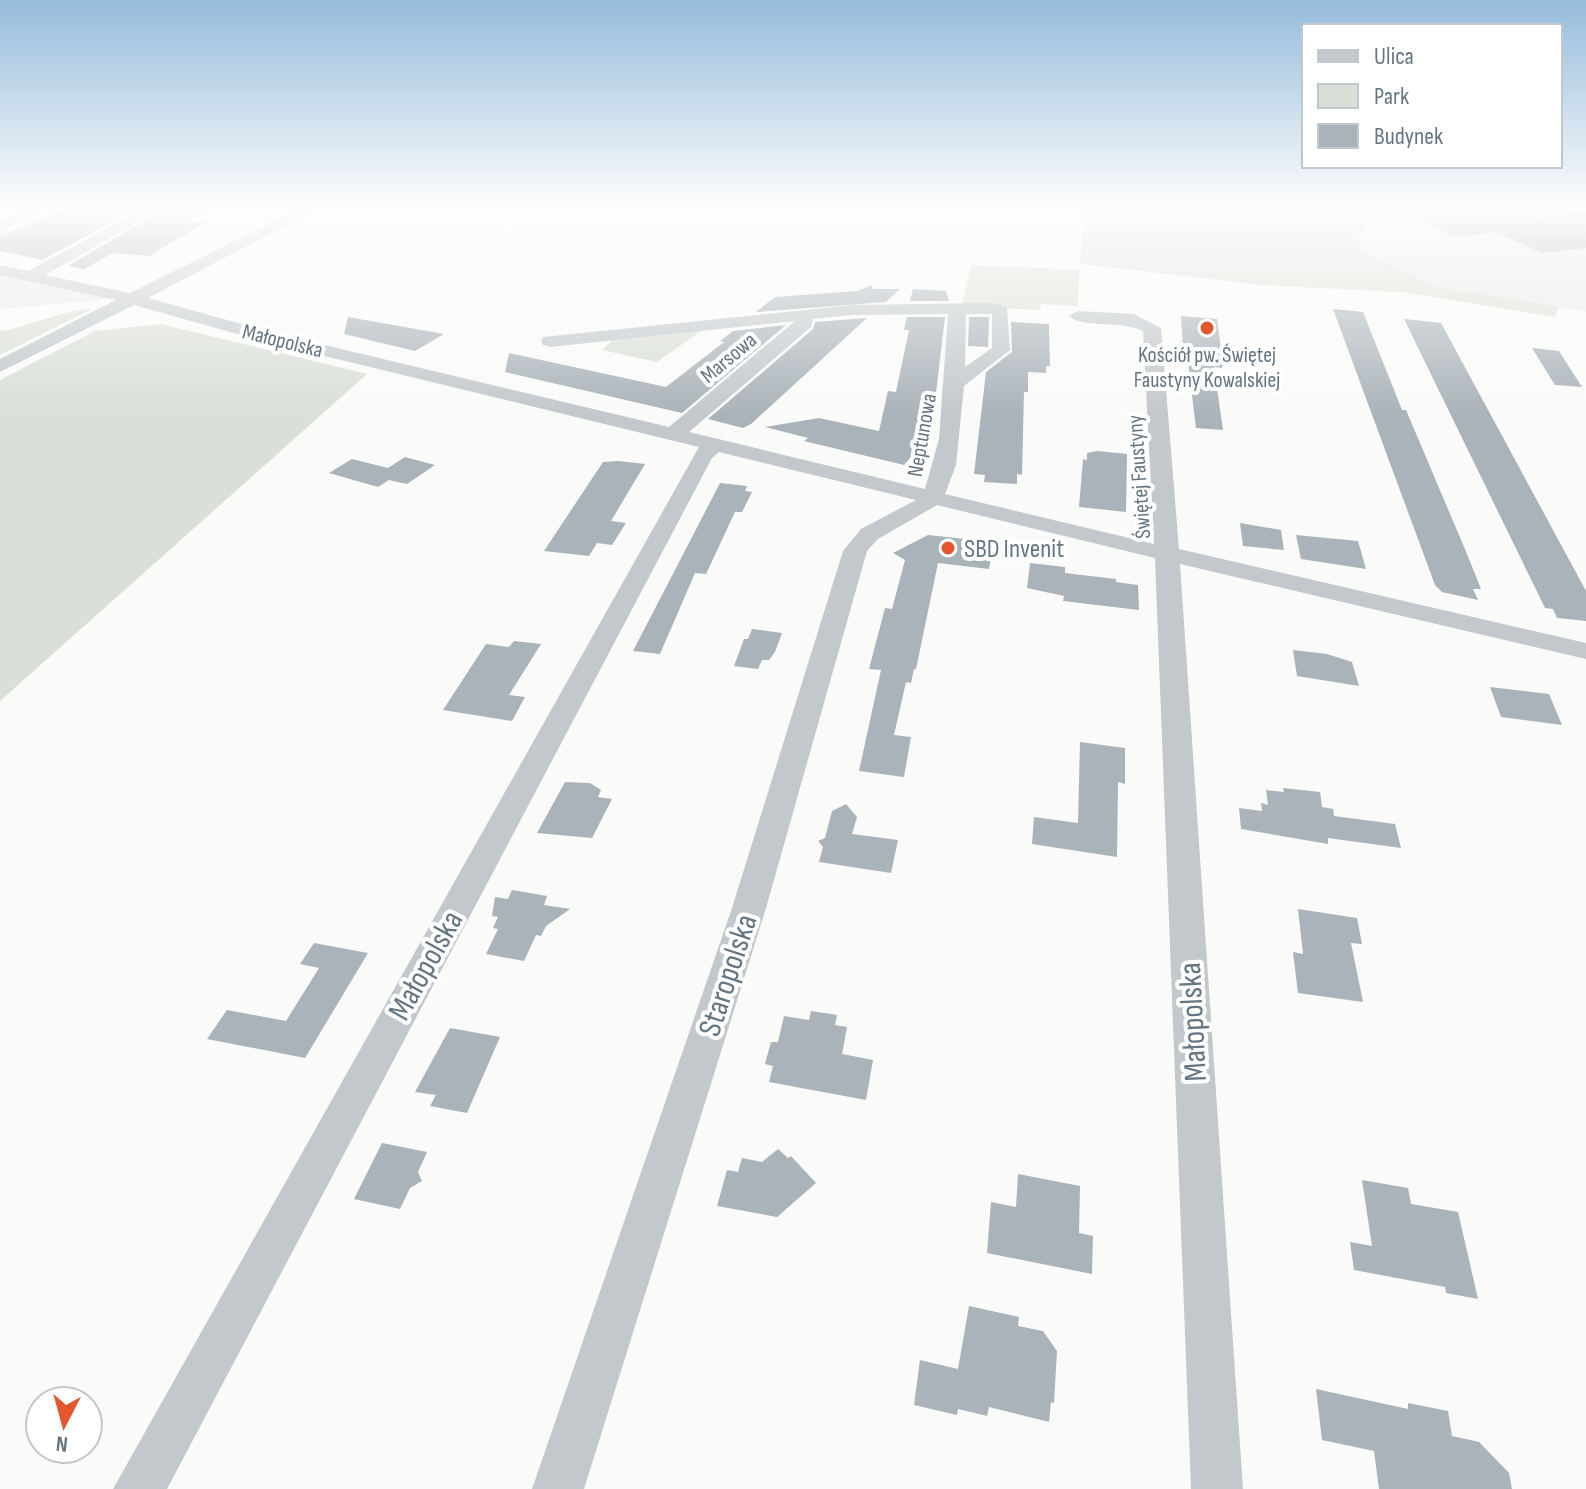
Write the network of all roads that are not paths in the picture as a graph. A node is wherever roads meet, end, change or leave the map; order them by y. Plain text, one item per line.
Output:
1 (177, 276) edge
2 (29, 277) edge
3 (132, 299) junction
4 (957, 308) junction
5 (802, 315) junction
6 (1078, 316) dead end
7 (550, 341) dead end
8 (0, 366) edge
9 (955, 383) junction
10 (674, 434) junction
11 (715, 444) junction
12 (933, 496) junction
13 (1167, 554) junction
14 (1586, 651) edge
15 (139, 1489) edge
16 (558, 1489) edge
17 (1217, 1489) edge

1 - 3 street
2 - 3 street, Małopolska
3 - 8 street
3 - 10 street, Małopolska
4 - 5 street
4 - 9 street, Neptunowa
4 - 9 street, Neptunowa
5 - 7 street
5 - 10 street, Marsowa
6 - 13 street, Świętej Faustyny
9 - 12 street, Neptunowa
10 - 11 street, Małopolska
11 - 12 street, Małopolska
11 - 15 street, Małopolska
12 - 13 street, Małopolska
12 - 16 street, Staropolska
13 - 14 street, Małopolska
13 - 17 street, Małopolska

